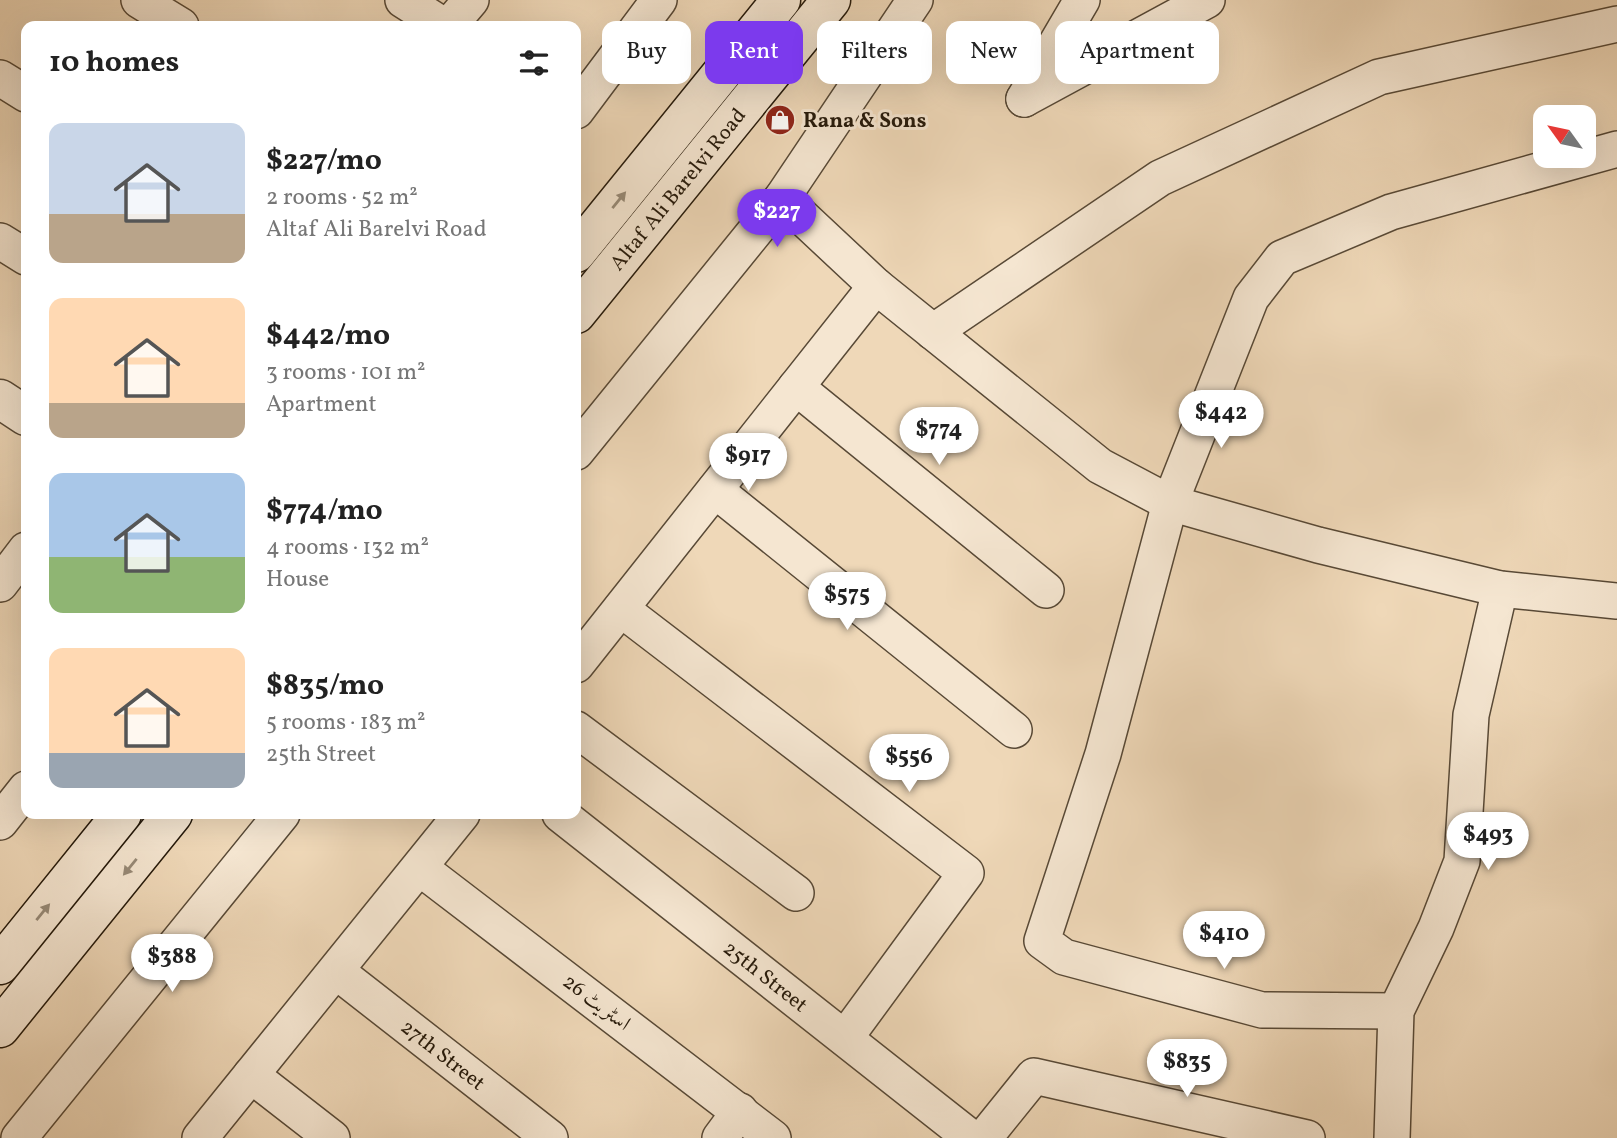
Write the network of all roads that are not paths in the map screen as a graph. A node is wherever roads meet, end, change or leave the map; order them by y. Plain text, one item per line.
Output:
1 (139, 0) edge
2 (402, 0) edge
3 (471, 0) edge
4 (659, 0) edge
5 (781, 0) edge
6 (831, 0) edge
7 (915, 0) edge
8 (1082, 0) edge
9 (1207, 0) edge
10 (173, 21) edge
11 (438, 21) edge
12 (452, 21) edge
13 (1617, 24) edge
14 (0, 78) edge
15 (21, 91) edge
16 (581, 104) edge
17 (1617, 149) edge
18 (782, 198) junction
19 (0, 241) edge
20 (581, 247) edge
21 (21, 254) edge
22 (876, 286) junction
23 (581, 308) edge
24 (933, 332) junction
25 (796, 387) junction
26 (0, 399) edge
27 (21, 413) edge
28 (581, 446) edge
29 (715, 490) junction
30 (1170, 503) junction
31 (1500, 589) junction
32 (1046, 590) dead end
33 (1617, 601) edge
34 (621, 609) junction
35 (581, 659) edge
36 (1014, 730) dead end
37 (581, 733) edge
38 (21, 795) edge
39 (118, 819) edge
40 (169, 819) edge
41 (278, 819) edge
42 (458, 819) edge
43 (566, 819) edge
44 (0, 822) edge
45 (420, 868) junction
46 (796, 893) dead end
47 (0, 965) edge
48 (336, 971) junction
49 (1396, 1011) junction
50 (0, 1028) edge
51 (845, 1038) junction
52 (251, 1075) junction
53 (1148, 1102) junction
54 (730, 1125) edge
55 (19, 1138) edge
56 (200, 1138) edge
57 (332, 1138) edge
58 (550, 1138) edge
59 (773, 1138) edge
60 (971, 1138) edge
61 (984, 1138) edge
62 (1188, 1138) edge
63 (1307, 1138) edge
64 (1392, 1138) edge

1 - 10 street
2 - 11 street
3 - 12 street
4 - 16 street
20 -> 5 main road, Altaf Ali Barelvi Road
6 - 23 main road, Altaf Ali Barelvi Road
7 - 18 street
8 - 9 street
13 - 24 street
14 - 15 street
17 - 30 street
18 - 22 street
18 - 28 street
19 - 21 street
22 - 24 street
22 - 25 street
24 - 30 street
25 - 29 street
25 - 32 street
26 - 27 main road
29 - 34 street
29 - 36 street
30 - 31 street
30 - 49 street
31 - 33 street
31 - 49 street
34 - 35 street
34 - 51 street
37 - 46 street
38 - 44 street
47 -> 39 main road
40 -> 50 main road
41 - 55 street
42 - 45 street
43 - 51 street, 25th Street
45 - 48 street
45 - 54 street, اسٹریٹ 26
48 - 52 street
48 - 58 street, 27th Street
49 - 64 street
51 - 60 street, 25th Street
52 - 56 street
52 - 57 street
53 - 61 street
53 - 62 street
53 - 63 street
54 - 59 street, اسٹریٹ 26

